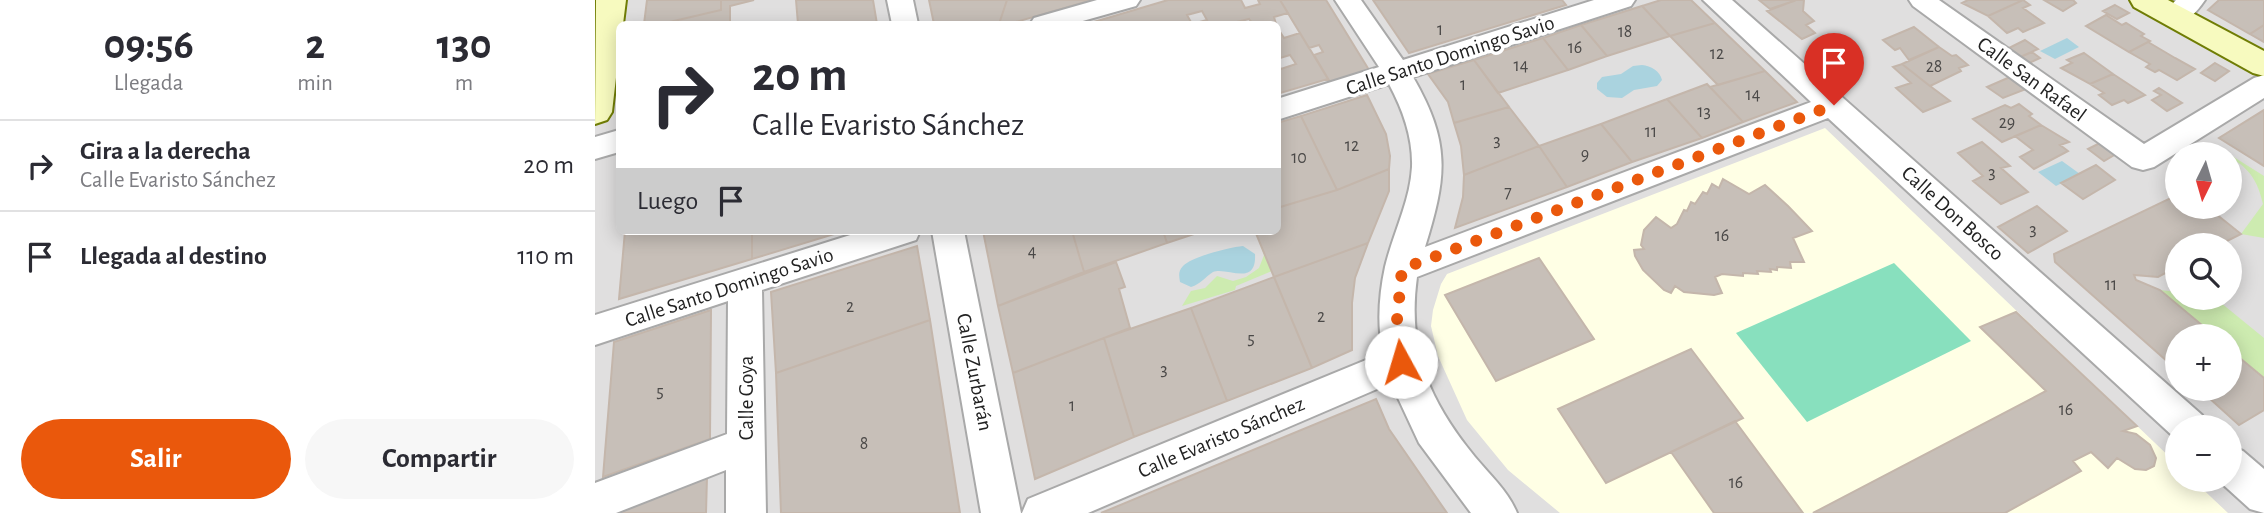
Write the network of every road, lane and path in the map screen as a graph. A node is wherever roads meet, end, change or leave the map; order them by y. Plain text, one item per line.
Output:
1 (611, 0) edge
2 (900, 0) edge
3 (1127, 0) edge
4 (1347, 0) edge
5 (1622, 0) edge
6 (1716, 0) edge
7 (1921, 0) edge
8 (2145, 0) edge
9 (2183, 8) edge
10 (904, 21) edge
11 (1054, 21) edge
12 (2264, 65) edge
13 (1395, 71) junction
14 (2264, 85) edge
15 (1834, 105) junction
16 (1281, 109) edge
17 (595, 112) edge
18 (616, 142) edge
19 (595, 148) edge
20 (892, 235) edge
21 (950, 235) edge
22 (1402, 269) junction
23 (745, 282) junction
24 (595, 330) edge
25 (1401, 362) junction
26 (2176, 415) edge
27 (746, 444) junction
28 (2242, 476) edge
29 (2264, 495) edge
30 (595, 502) edge
31 (746, 513) edge
32 (1001, 513) edge
33 (1042, 513) edge
34 (1497, 513) edge

1 - 17 street
2 - 10 street
3 - 11 street
4 - 13 street
5 - 13 street, Calle Santo Domingo Savio
6 - 15 street, Calle Don Bosco
7 - 14 street, Calle San Rafael
8 - 9 street
9 - 12 street
13 - 16 street, Calle Santo Domingo Savio
13 - 22 street
15 - 22 street
15 - 26 street, Calle Don Bosco
18 - 19 street
20 - 23 street, Calle Santo Domingo Savio
21 - 32 street, Calle Zurbarán
22 - 25 street
23 - 24 street, Calle Santo Domingo Savio
23 - 27 street, Calle Goya
25 - 33 street, Calle Evaristo Sánchez
25 - 34 street
27 - 30 street
27 - 31 street, Calle Goya
28 - 29 street

